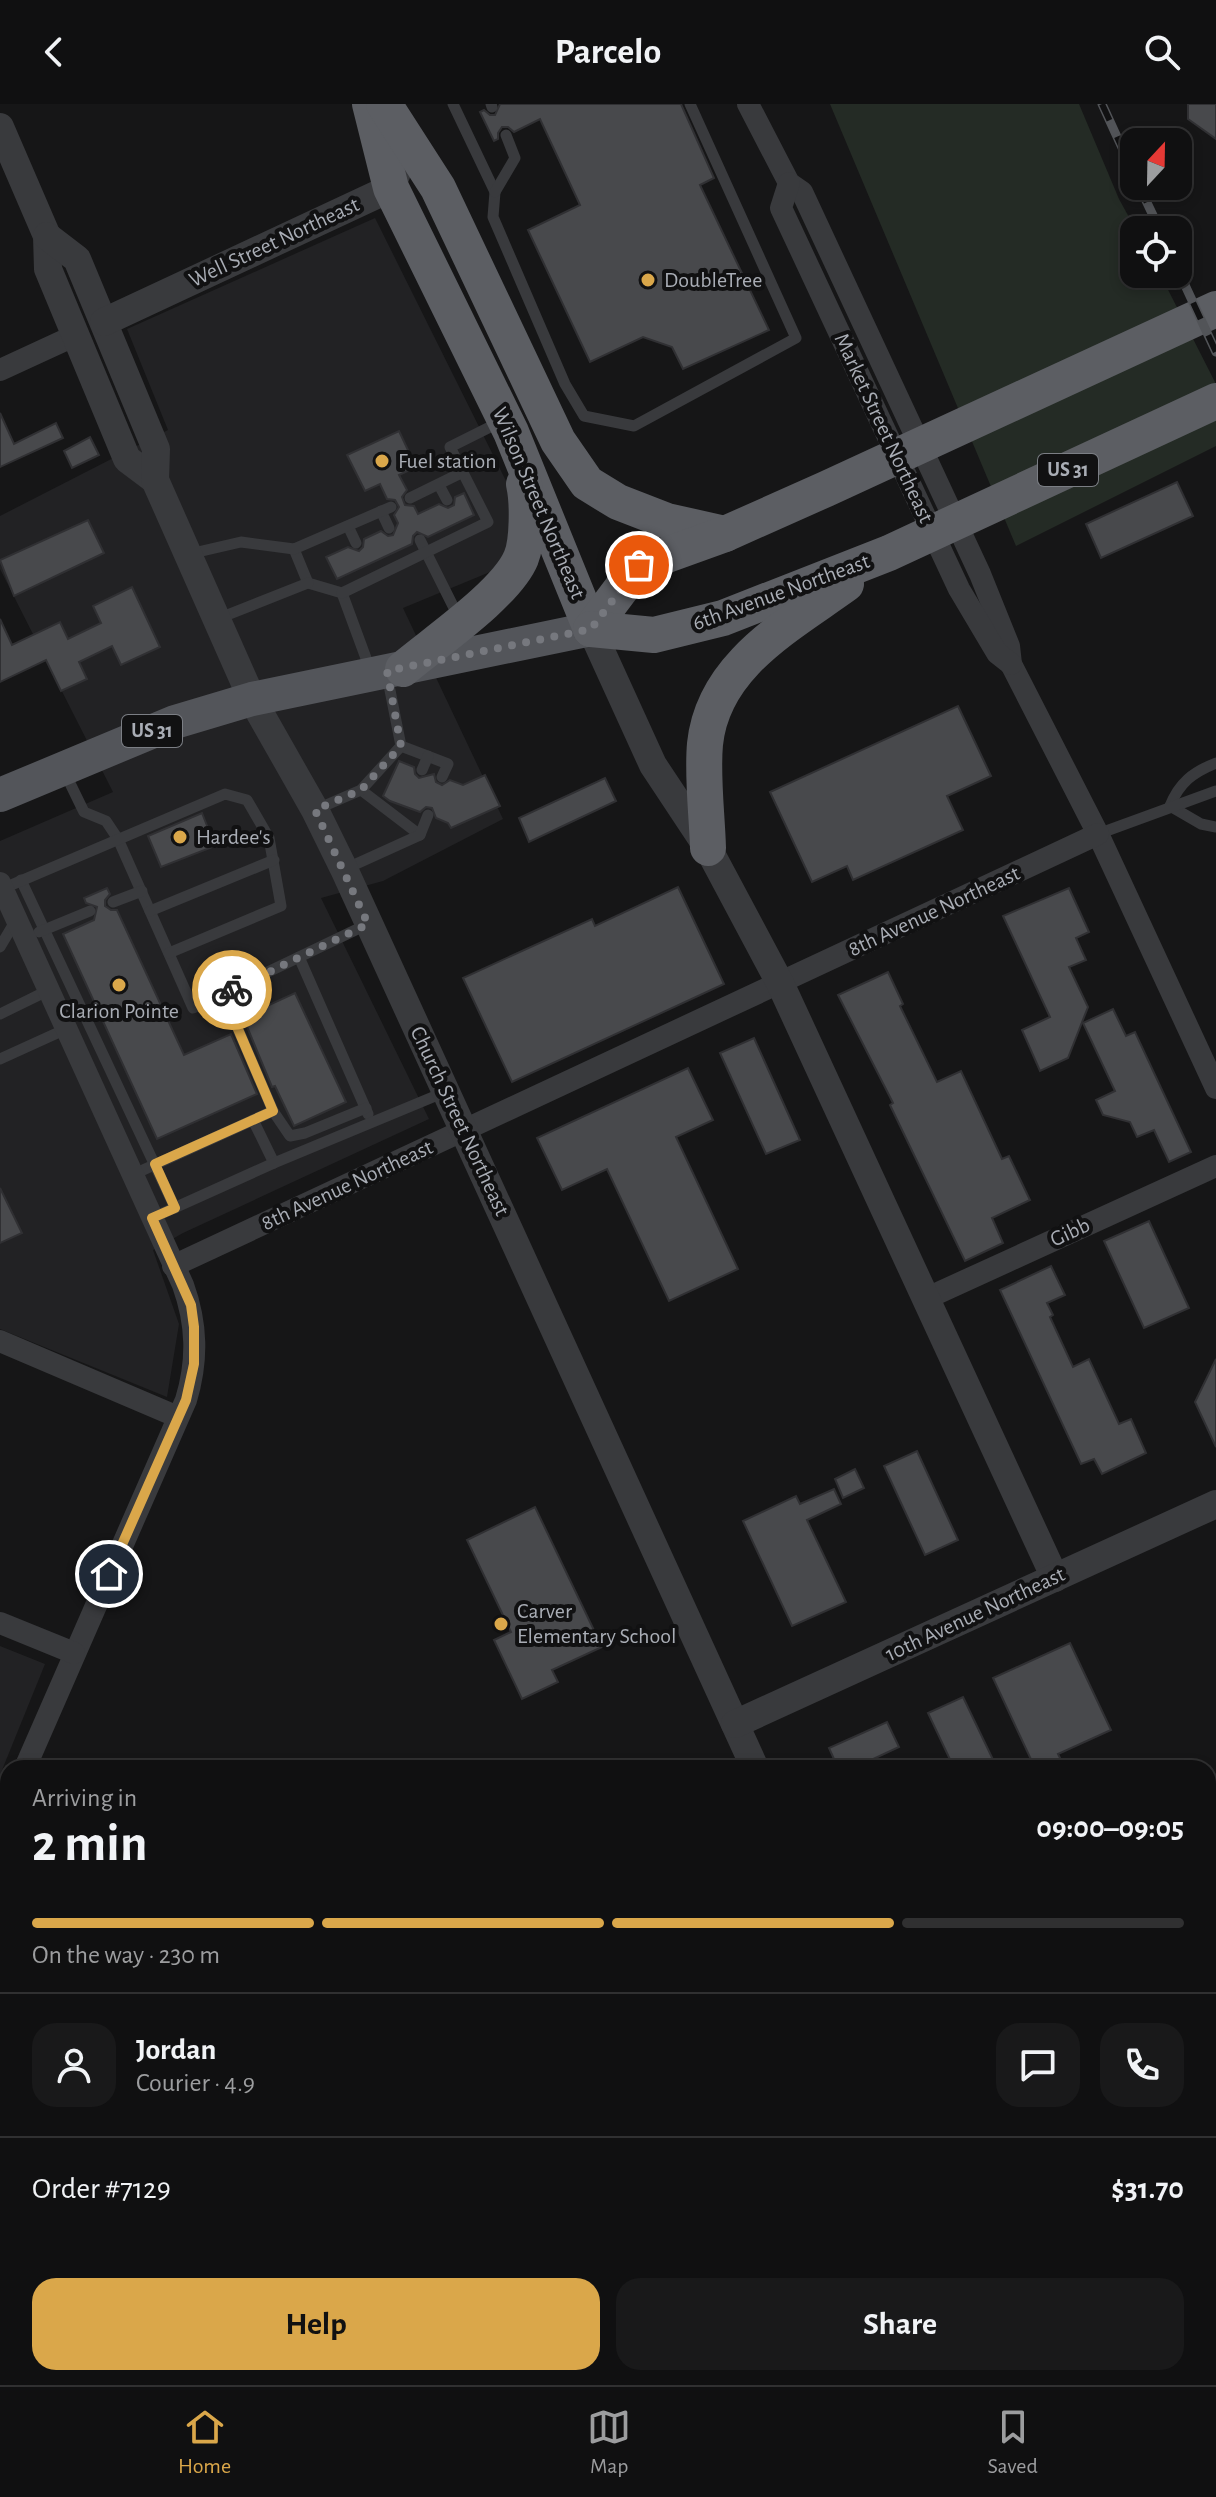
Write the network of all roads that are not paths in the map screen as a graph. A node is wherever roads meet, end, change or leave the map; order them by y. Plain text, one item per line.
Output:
1 (370, 104) edge
2 (453, 104) edge
3 (690, 104) edge
4 (748, 104) edge
5 (393, 118) edge
6 (0, 127) edge
7 (506, 135) dead end
8 (391, 188) junction
9 (495, 192) junction
10 (47, 236) junction
11 (1216, 309) edge
12 (104, 322) junction
13 (76, 335) junction
14 (0, 370) edge
15 (1216, 401) edge
16 (508, 426) junction
17 (463, 472) junction
18 (155, 480) junction
19 (439, 485) junction
20 (410, 498) dead end
21 (447, 500) dead end
22 (458, 523) dead end
23 (348, 526) junction
24 (389, 528) dead end
25 (725, 534) junction
26 (463, 535) junction
27 (420, 540) dead end
28 (356, 543) dead end
29 (905, 545) junction
30 (294, 549) junction
31 (398, 550) dead end
32 (428, 553) junction
33 (189, 554) junction
34 (404, 564) junction
35 (366, 565) dead end
36 (373, 578) junction
37 (308, 583) junction
38 (342, 593) junction
39 (217, 619) junction
40 (460, 621) junction
41 (591, 629) junction
42 (387, 671) junction
43 (252, 699) junction
44 (401, 746) junction
45 (428, 756) junction
46 (1216, 763) edge
47 (62, 767) junction
48 (422, 770) dead end
49 (442, 777) dead end
50 (361, 790) junction
51 (1216, 791) edge
52 (0, 795) edge
53 (1170, 806) junction
54 (408, 808) dead end
55 (315, 810) junction
56 (428, 815) dead end
57 (403, 821) junction
58 (1216, 827) edge
59 (1098, 834) junction
60 (420, 835) junction
61 (118, 839) junction
62 (708, 848) junction
63 (274, 860) junction
64 (344, 869) junction
65 (8, 884) edge
66 (142, 891) junction
67 (113, 902) dead end
68 (90, 911) dead end
69 (150, 911) junction
70 (368, 924) junction
71 (29, 929) junction
72 (0, 947) edge
73 (169, 953) junction
74 (299, 957) junction
75 (780, 983) junction
76 (49, 990) junction
77 (223, 994) junction
78 (0, 1014) edge
79 (66, 1029) junction
80 (0, 1059) edge
81 (1216, 1088) edge
82 (446, 1091) junction
83 (366, 1108) junction
84 (273, 1111) junction
85 (253, 1120) junction
86 (371, 1124) junction
87 (465, 1130) junction
88 (274, 1163) junction
89 (155, 1164) junction
90 (1216, 1166) edge
91 (132, 1175) junction
92 (175, 1208) junction
93 (152, 1218) junction
94 (173, 1266) junction
95 (925, 1299) junction
96 (0, 1341) edge
97 (178, 1417) junction
98 (1216, 1504) edge
99 (1055, 1578) junction
100 (0, 1623) edge
101 (74, 1653) junction
102 (735, 1724) junction
103 (28, 1760) edge
104 (751, 1760) edge

1 - 8 highway, Wilson Street Northeast
2 - 9 lane
3 - 9 lane
4 - 59 street, Market Street Northeast
5 - 8 street
5 - 25 highway
6 - 10 street, Church Street Northeast
7 - 9 lane
8 - 12 street, Well Street Northeast
8 - 16 highway, Wilson Street Northeast
10 - 12 street, Church Street Northeast
10 - 13 street, Church Street Northeast
11 - 25 highway
12 - 18 street, Church Street Northeast
13 - 14 street
13 - 18 street, Church Street Northeast
15 - 29 highway, US 31
16 - 17 lane
16 - 40 highway
16 - 41 highway, Wilson Street Northeast
17 - 19 lane
17 - 26 lane
18 - 33 street, Church Street Northeast
19 - 20 lane
19 - 21 lane
22 - 26 lane
23 - 24 lane
23 - 28 lane
23 - 30 lane
25 - 41 highway
26 - 32 lane
27 - 32 lane
29 - 41 highway, 6th Avenue Northeast / US 31
29 - 62 highway
30 - 33 lane
30 - 37 lane
31 - 34 lane
32 - 34 lane
32 - 40 lane
33 - 39 street, Church Street Northeast
34 - 36 lane
35 - 36 lane
36 - 38 lane
37 - 38 lane
37 - 39 lane
38 - 42 lane
39 - 43 street, Church Street Northeast
40 - 42 highway
41 - 42 main road, 6th Avenue Northeast / US 31
41 - 62 street, Wilson Street Northeast
42 - 43 main road, 6th Avenue Northeast / US 31
42 - 44 lane
43 - 47 main road, 6th Avenue Northeast / US 31
43 - 55 street, Church Street Northeast
44 - 45 lane
44 - 50 lane
45 - 48 lane
45 - 49 lane
46 - 53 lane
47 - 52 main road, 6th Avenue Northeast / US 31
47 - 61 lane
50 - 55 lane
50 - 57 lane
51 - 53 lane
53 - 58 lane
53 - 59 lane
54 - 57 lane
55 - 64 street, Church Street Northeast
56 - 60 lane
57 - 60 lane
59 - 75 street, 8th Avenue Northeast
59 - 81 street, Market Street Northeast
60 - 64 lane
61 - 63 lane
61 - 65 lane
61 - 66 lane
62 - 75 street, Wilson Street Northeast
63 - 69 lane
63 - 73 lane
64 - 70 street, Church Street Northeast
65 - 71 street
66 - 67 lane
66 - 69 lane
68 - 71 lane
69 - 73 lane
70 - 74 lane
70 - 82 street, Church Street Northeast
71 - 72 lane
71 - 76 street
71 - 89 lane
73 - 77 lane
74 - 77 lane
74 - 83 lane
75 - 87 street, 8th Avenue Northeast
75 - 95 street, Wilson Street Northeast
76 - 78 lane
76 - 79 street
77 - 84 lane
79 - 80 lane
79 - 91 street
82 - 86 lane
82 - 87 street, Church Street Northeast
83 - 84 lane
83 - 86 lane
84 - 85 lane
85 - 88 lane
85 - 89 lane
86 - 88 lane
87 - 94 street, 8th Avenue Northeast
87 - 102 street, Church Street Northeast
88 - 92 lane
89 - 91 lane
89 - 92 lane
90 - 95 street, Gibb
91 - 93 street
92 - 93 lane
93 - 94 street
94 - 97 street
95 - 99 street, Wilson Street Northeast
96 - 97 street
97 - 101 street
98 - 99 street, 10th Avenue Northeast
99 - 102 street, 10th Avenue Northeast
100 - 101 street
101 - 103 street
102 - 104 street, Church Street Northeast

